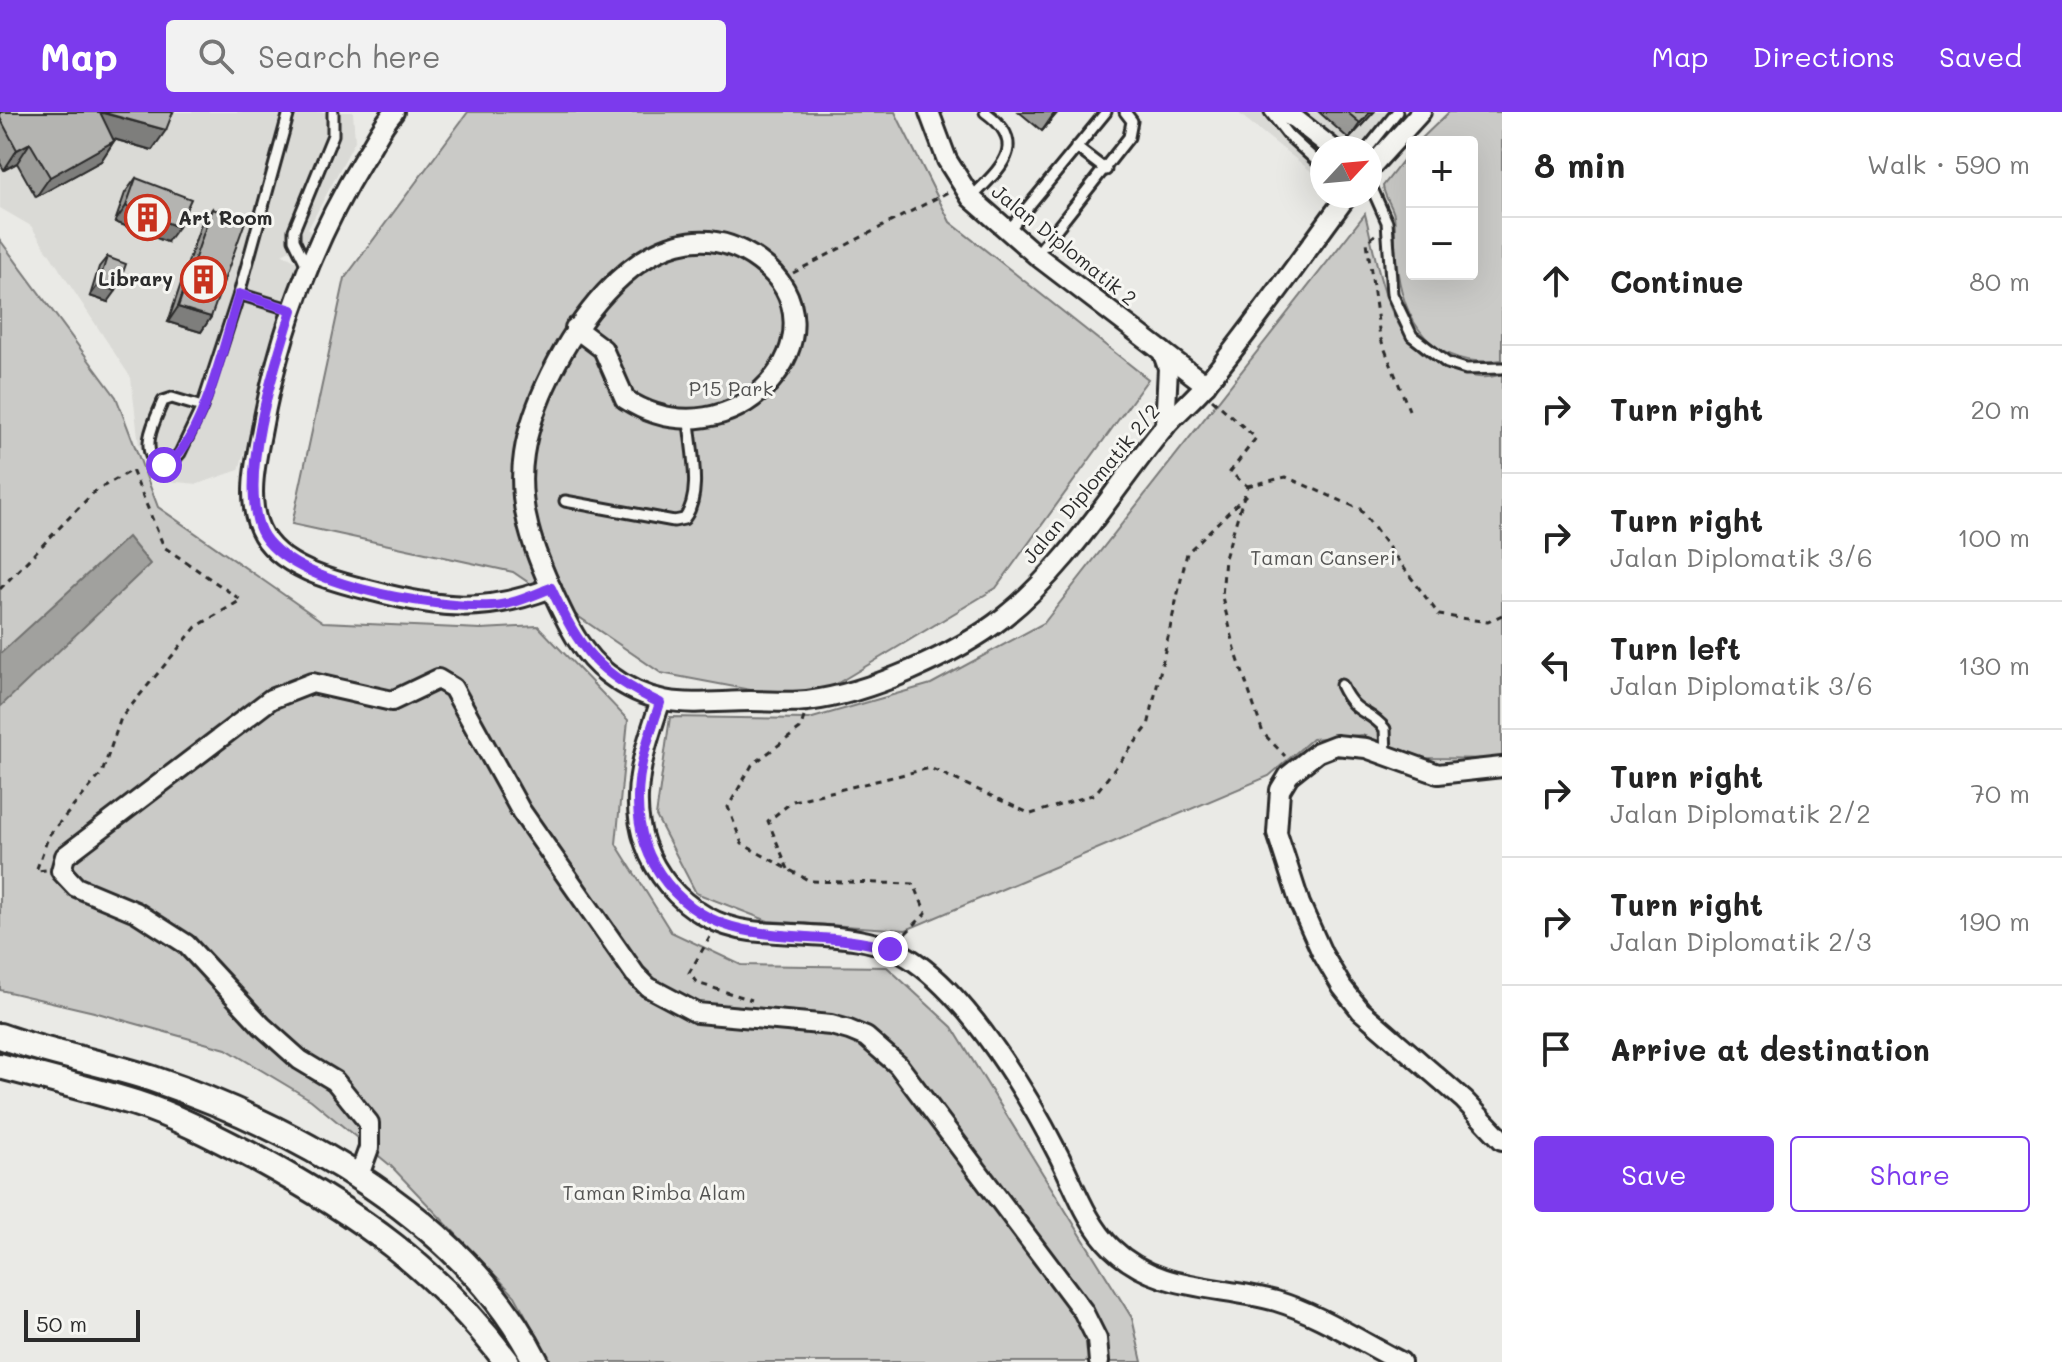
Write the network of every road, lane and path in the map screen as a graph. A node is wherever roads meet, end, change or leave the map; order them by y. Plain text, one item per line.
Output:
1 (289, 112) edge
2 (333, 112) edge
3 (929, 112) edge
4 (985, 112) edge
5 (1106, 112) edge
6 (1125, 112) edge
7 (1270, 112) edge
8 (1281, 112) edge
9 (1397, 112) edge
10 (1421, 112) edge
11 (391, 113) edge
12 (1317, 136) edge
13 (1378, 136) edge
14 (1076, 147) junction
15 (1310, 155) edge
16 (1382, 155) edge
17 (1106, 170) junction
18 (965, 192) junction
19 (1338, 208) edge
20 (1381, 208) edge
21 (1387, 222) junction
22 (1009, 230) junction
23 (1036, 255) junction
24 (308, 268) junction
25 (778, 281) junction
26 (239, 294) junction
27 (292, 310) junction
28 (575, 328) junction
29 (1162, 351) junction
30 (1502, 368) edge
31 (1203, 387) junction
32 (202, 407) junction
33 (1409, 410) dead end
34 (689, 421) junction
35 (1165, 427) junction
36 (1247, 486) junction
37 (1246, 495) junction
38 (565, 501) dead end
39 (551, 588) junction
40 (0, 589) edge
41 (1502, 615) edge
42 (1341, 685) dead end
43 (808, 701) junction
44 (660, 703) junction
45 (1386, 755) junction
46 (1502, 767) edge
47 (1296, 768) junction
48 (62, 868) junction
49 (788, 869) junction
50 (718, 923) junction
51 (890, 949) junction
52 (770, 1020) junction
53 (0, 1036) edge
54 (0, 1066) edge
55 (1502, 1140) edge
56 (358, 1178) junction
57 (429, 1229) junction
58 (411, 1259) junction
59 (507, 1362) edge
60 (536, 1362) edge
61 (1099, 1362) edge
62 (1401, 1362) edge

1 - 26 lane
2 - 24 lane
3 - 18 street, Jalan Diplomatik 2
4 - 18 lane
5 - 14 lane
6 - 17 lane
7 - 15 lane
8 - 12 street
9 - 13 lane
10 - 16 street
11 - 24 street
14 - 17 lane
14 - 22 lane
17 - 23 lane
18 - 22 street, Jalan Diplomatik 2
18 - 25 path
19 - 31 street, Jalan Diplomatik 2/2
20 - 21 lane
21 - 30 lane
21 - 33 path
22 - 23 street, Jalan Diplomatik 2
23 - 29 street, Jalan Diplomatik 2
24 - 27 street
25 - 28 street, Jalan Diplomatik 2/2
25 - 34 street, Jalan Diplomatik 2/2
26 - 27 lane
26 - 32 lane
27 - 39 street
28 - 34 street, Jalan Diplomatik 2/2
28 - 39 street, Jalan Diplomatik 2/2
29 - 31 street, Jalan Diplomatik 2
29 - 35 street
31 - 35 street, Jalan Diplomatik 2/2
31 - 36 path
32 - 32 lane
34 - 38 lane
35 - 43 street, Jalan Diplomatik 2/2
36 - 37 path
36 - 41 path
37 - 47 path
37 - 49 path
39 - 44 street, Jalan Diplomatik 2/2
40 - 48 path
42 - 45 lane
43 - 44 street, Jalan Diplomatik 2/2
43 - 49 path
44 - 50 street
45 - 46 street
45 - 47 street
47 - 55 street
48 - 52 street
48 - 56 street
49 - 51 path
50 - 51 street
50 - 52 path
51 - 62 street
52 - 61 street
53 - 56 street
54 - 58 street
56 - 57 street
57 - 58 street
57 - 60 street
58 - 59 street

